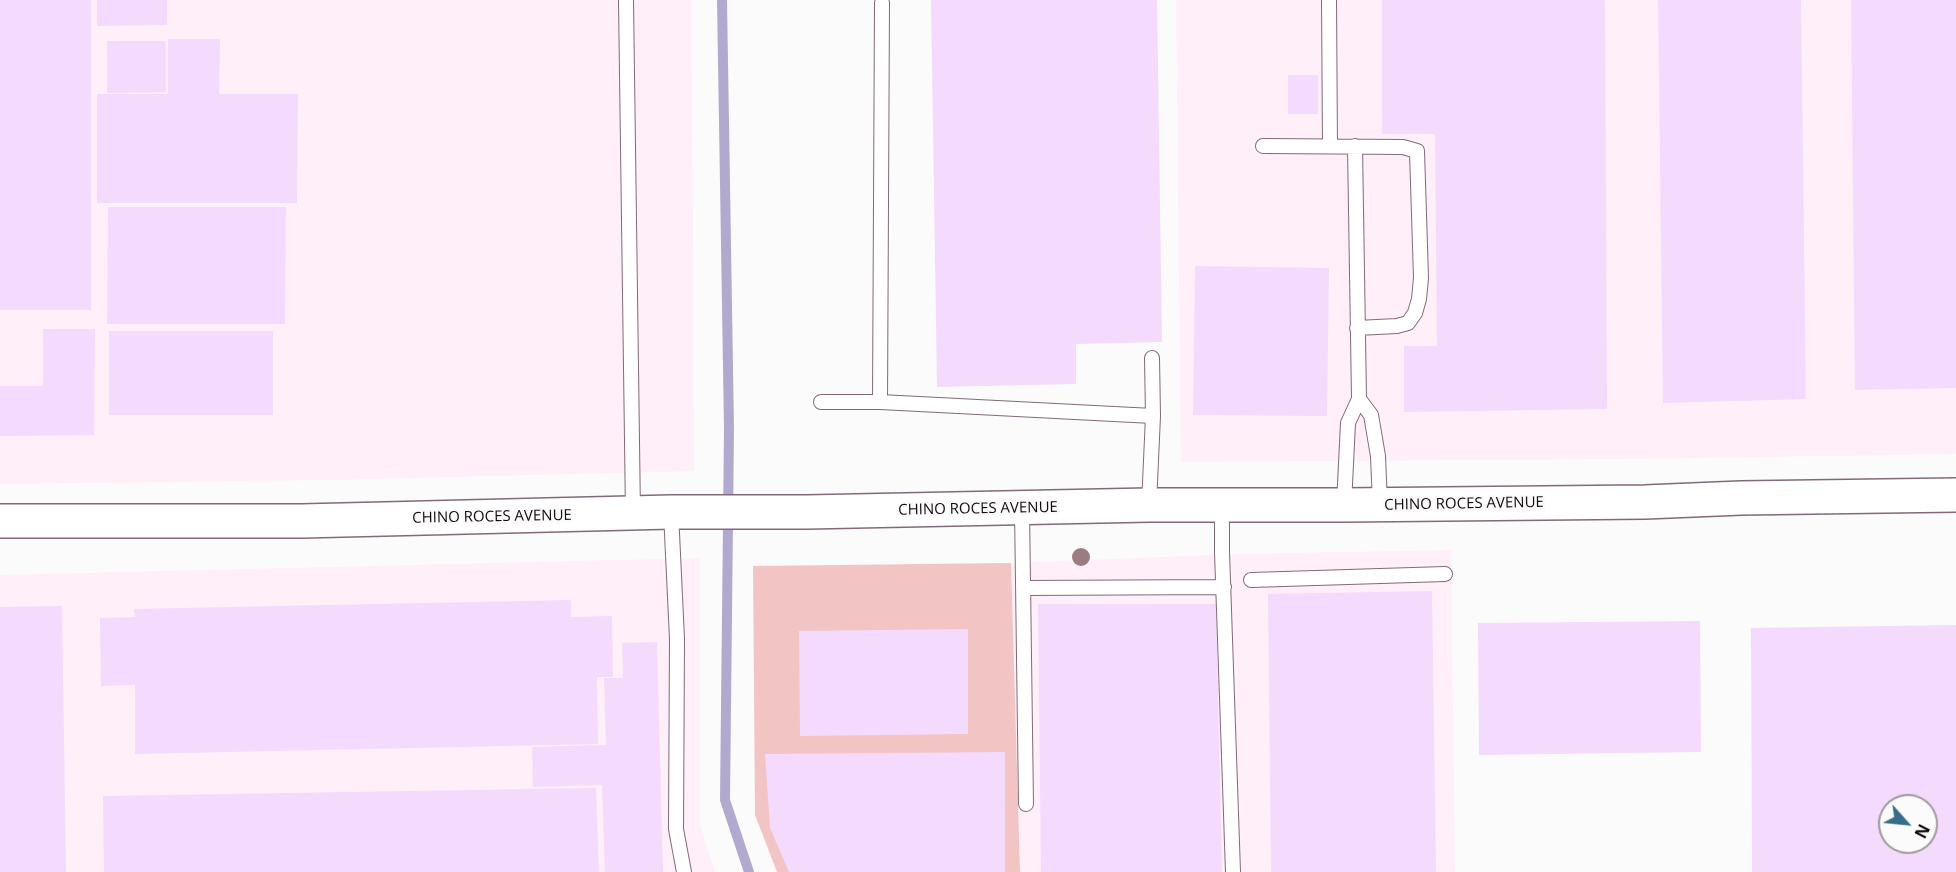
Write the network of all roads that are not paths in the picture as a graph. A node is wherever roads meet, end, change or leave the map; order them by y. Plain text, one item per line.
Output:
1 (626, 0) edge
2 (1329, 0) edge
3 (882, 3) dead end
4 (1263, 146) dead end
5 (1330, 146) junction
6 (1355, 146) junction
7 (1357, 328) junction
8 (1152, 358) dead end
9 (1359, 399) junction
10 (821, 402) dead end
11 (880, 402) junction
12 (1153, 416) junction
13 (1956, 495) edge
14 (1222, 504) junction
15 (1380, 504) junction
16 (1149, 505) junction
17 (1344, 505) junction
18 (1022, 508) junction
19 (671, 512) junction
20 (633, 514) junction
21 (0, 522) edge
22 (1446, 574) dead end
23 (1251, 580) dead end
24 (1224, 587) junction
25 (1023, 588) junction
26 (1026, 804) dead end
27 (684, 872) edge
28 (1233, 872) edge

1 - 20 lane
2 - 5 lane
3 - 11 lane
4 - 5 lane
5 - 6 lane
6 - 7 lane
6 - 7 lane
7 - 9 lane
8 - 12 lane
9 - 15 lane
9 - 17 lane
10 - 11 lane
11 - 12 lane
12 - 16 lane
13 - 15 main road, CHINO ROCES AVENUE
14 - 16 main road, CHINO ROCES AVENUE
14 - 17 main road, CHINO ROCES AVENUE
14 - 24 lane
15 - 17 main road, CHINO ROCES AVENUE
16 - 18 main road, CHINO ROCES AVENUE
18 - 19 main road, CHINO ROCES AVENUE
18 - 25 lane
19 - 20 main road, CHINO ROCES AVENUE
19 - 27 lane
20 - 21 main road, CHINO ROCES AVENUE
22 - 23 lane
24 - 25 lane
24 - 28 lane
25 - 26 lane

